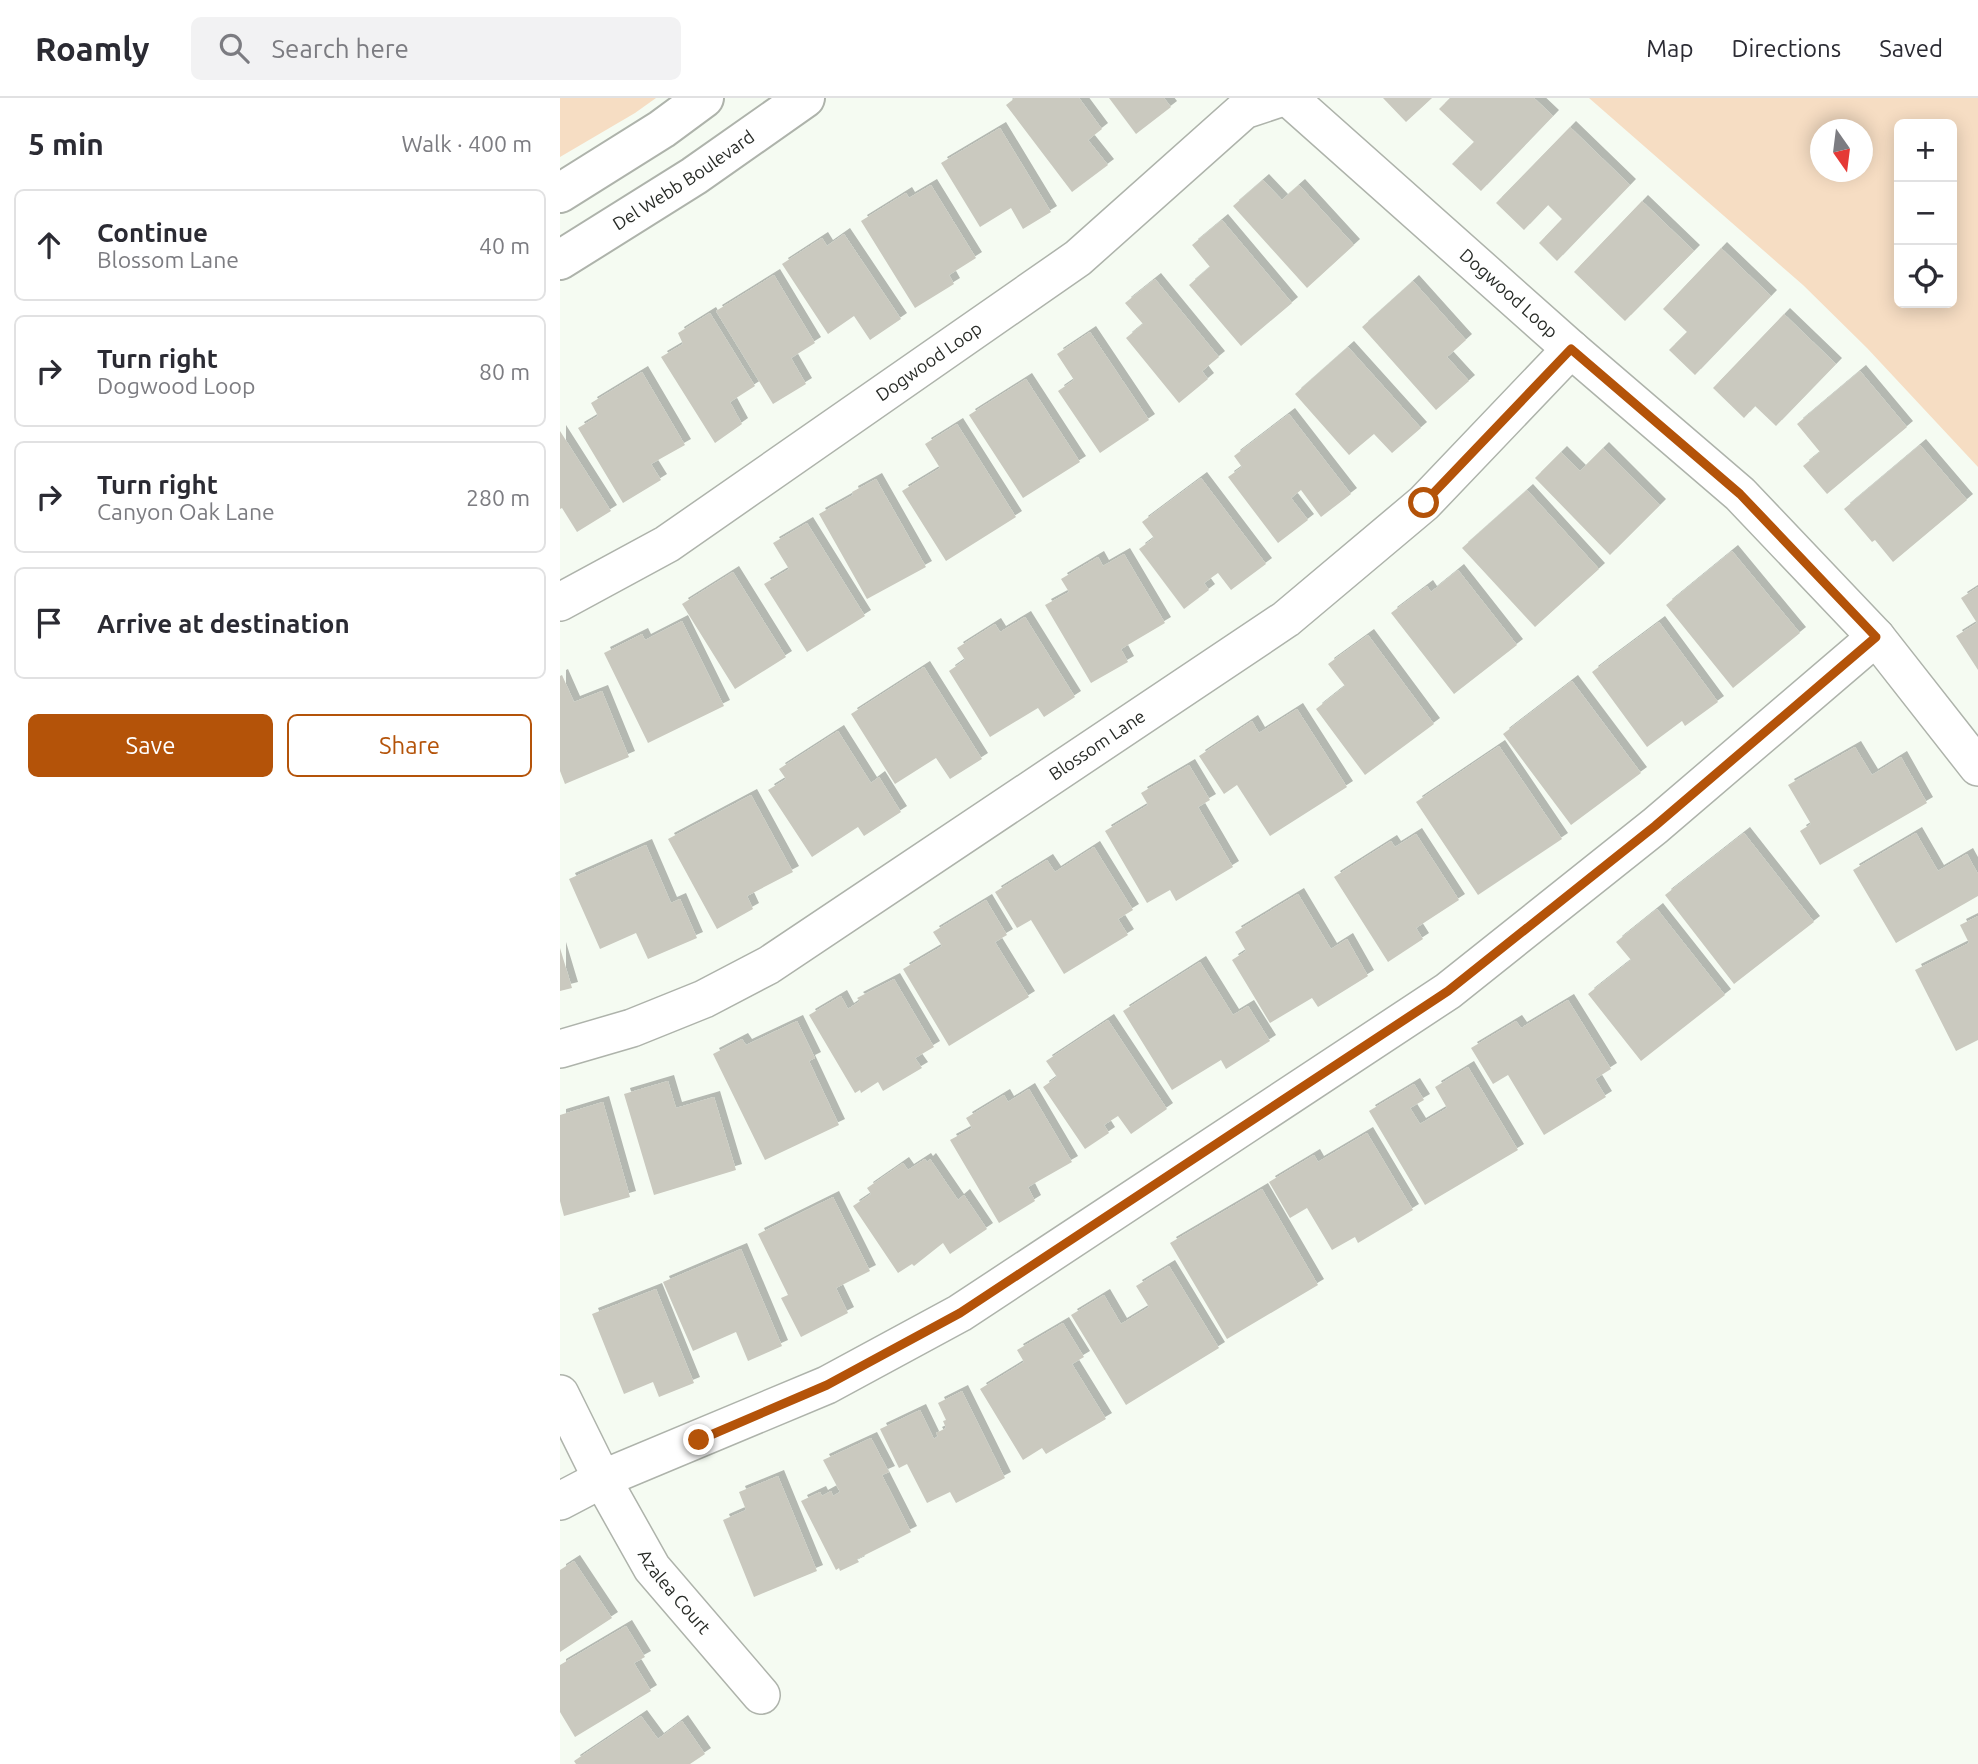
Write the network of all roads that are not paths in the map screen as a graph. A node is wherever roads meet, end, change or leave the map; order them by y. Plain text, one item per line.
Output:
1 (704, 98) edge
2 (805, 98) edge
3 (1280, 98) edge
4 (1289, 98) edge
5 (560, 193) edge
6 (560, 260) edge
7 (1571, 349) junction
8 (560, 602) edge
9 (1876, 637) junction
10 (1978, 767) edge
11 (560, 1049) edge
12 (560, 1394) edge
13 (602, 1479) junction
14 (560, 1501) edge
15 (761, 1695) dead end

1 - 5 street
2 - 6 street, Del Webb Boulevard
3 - 8 street, Dogwood Loop
4 - 7 street, Dogwood Loop
7 - 9 street, Dogwood Loop
7 - 11 street, Blossom Lane
9 - 10 street, Dogwood Loop
9 - 13 street
12 - 13 street
13 - 14 street
13 - 15 street, Azalea Court

